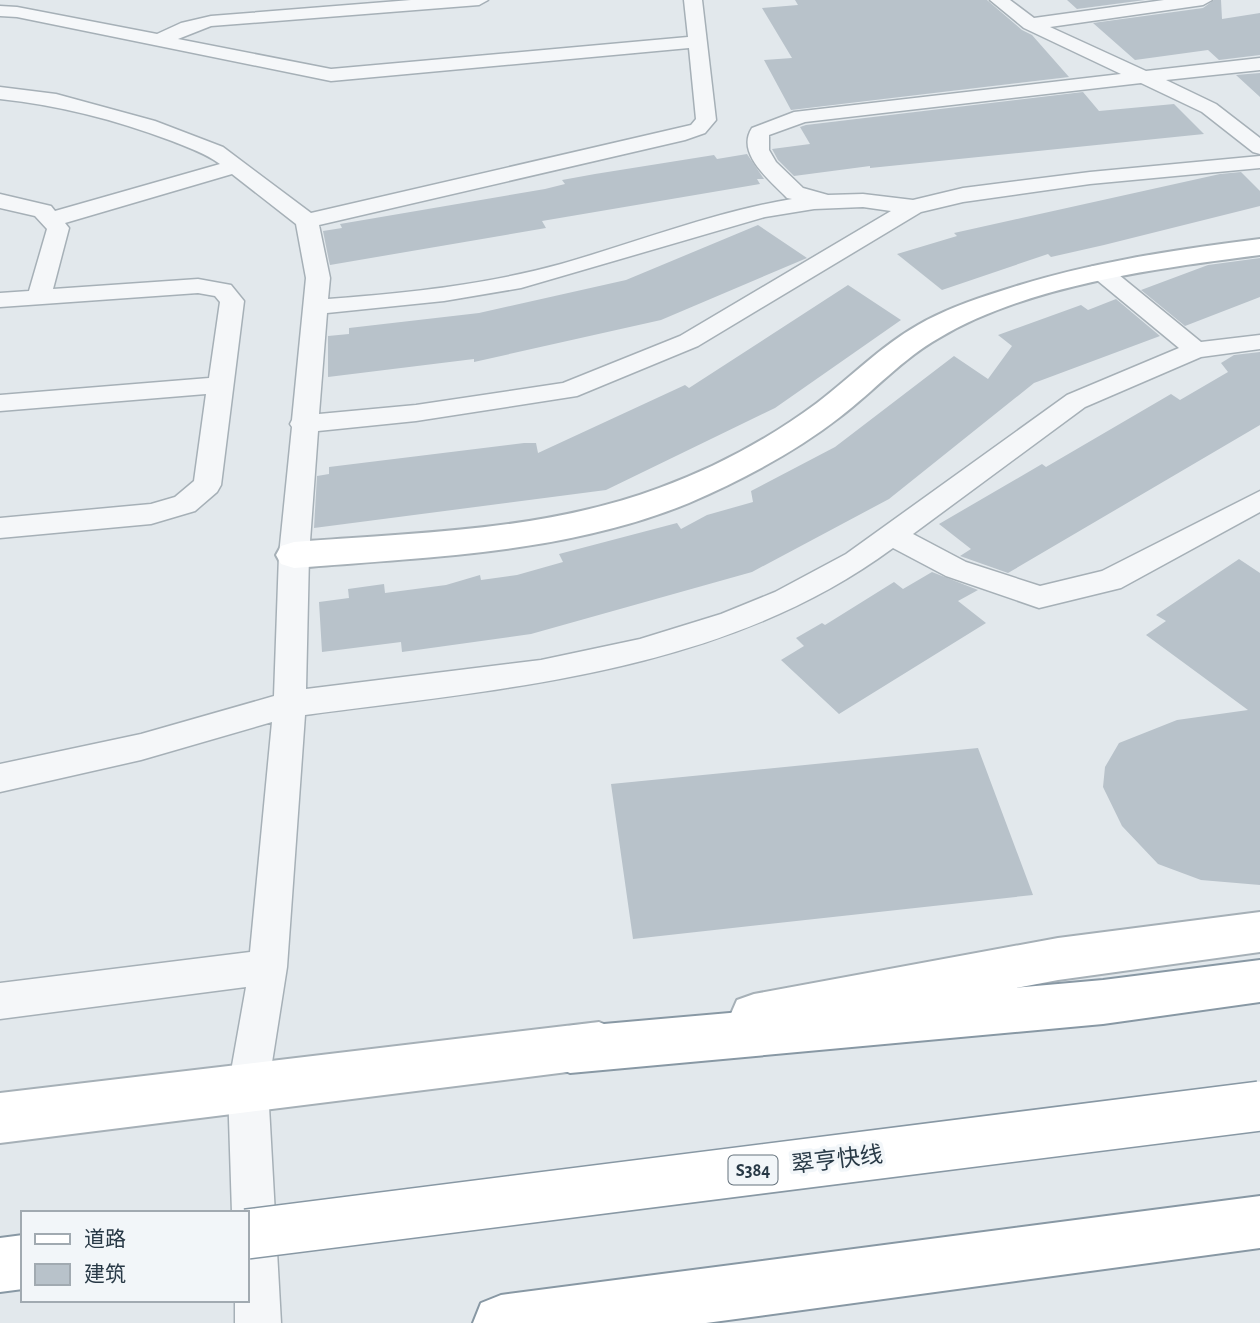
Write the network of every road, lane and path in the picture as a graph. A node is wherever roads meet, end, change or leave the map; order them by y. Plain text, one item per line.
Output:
1 (479, 0) edge
2 (693, 0) edge
3 (999, 0) edge
4 (1203, 0) edge
5 (15, 8) edge
6 (1030, 24) junction
7 (160, 40) junction
8 (697, 42) junction
9 (1260, 64) edge
10 (1146, 79) junction
11 (0, 93) edge
12 (1260, 148) edge
13 (1260, 162) edge
14 (236, 166) junction
15 (0, 201) edge
16 (825, 201) junction
17 (913, 207) junction
18 (50, 220) junction
19 (307, 221) junction
20 (1260, 247) edge
21 (1100, 271) junction
22 (39, 297) junction
23 (0, 300) edge
24 (316, 307) junction
25 (1260, 342) edge
26 (1196, 350) junction
27 (220, 386) junction
28 (0, 403) edge
29 (303, 424) junction
30 (1260, 500) edge
31 (0, 528) edge
32 (892, 535) junction
33 (294, 555) junction
34 (290, 704) junction
35 (0, 778) edge
36 (1260, 932) edge
37 (268, 967) junction
38 (1260, 981) edge
39 (0, 1001) edge
40 (570, 1050) junction
41 (248, 1088) junction
42 (1260, 1106) edge
43 (0, 1118) edge
44 (1260, 1222) edge
45 (248, 1234) edge
46 (21, 1262) edge
47 (0, 1265) edge
48 (258, 1323) edge
49 (501, 1323) edge

1 - 7 street
2 - 8 street
3 - 6 street
4 - 6 street
5 - 7 street
6 - 10 street
7 - 8 street
8 - 19 street
9 - 10 street
10 - 12 street
10 - 16 street
11 - 14 street
13 - 17 street
14 - 18 street
14 - 19 street
15 - 18 street
16 - 17 street
16 - 24 street
17 - 29 street
18 - 22 street
19 - 24 street
20 - 21 main road
21 - 26 street
21 - 33 main road
22 - 23 street
22 - 27 street
24 - 29 street
25 - 26 street
26 - 32 street
27 - 28 street
27 - 31 street
29 - 33 street
30 - 32 street
32 - 34 street
33 - 34 street
34 - 35 street
34 - 37 street
36 - 40 main road
37 - 39 street
37 - 41 street
38 - 40 main road
40 - 41 main road
41 - 43 main road
41 - 48 street
42 - 45 main road, 翠亨快线 / S384, bridge
44 - 49 main road
46 - 47 main road

